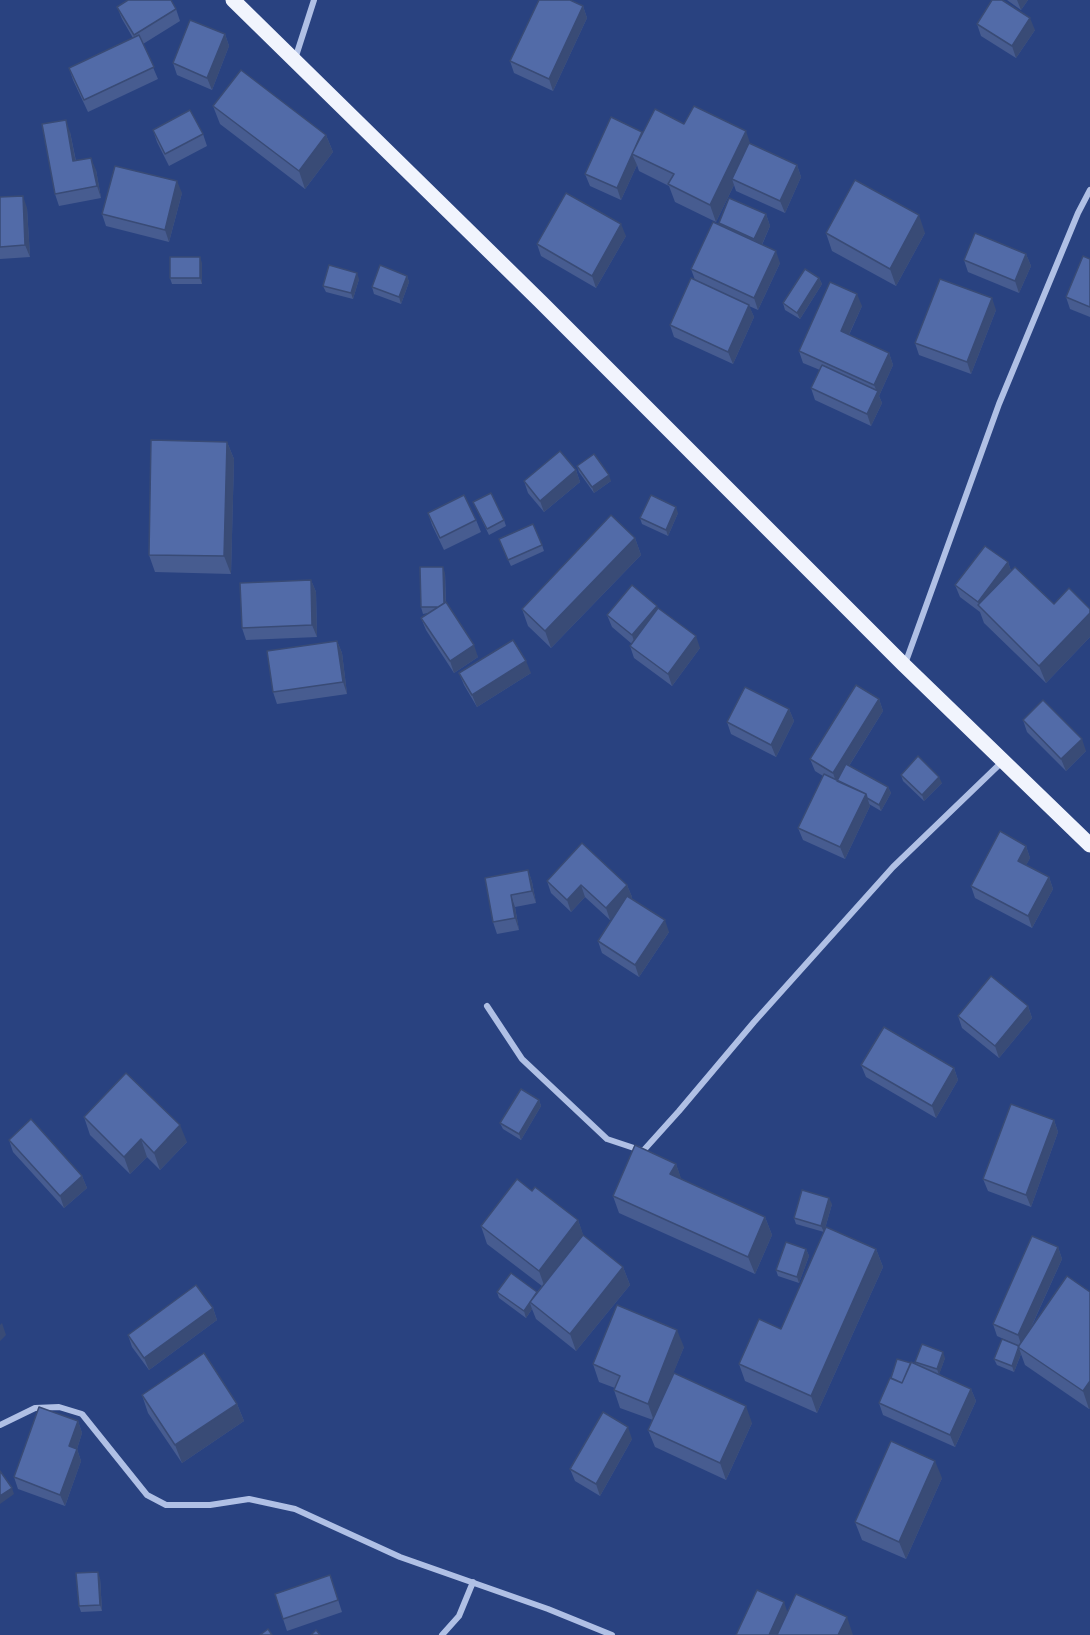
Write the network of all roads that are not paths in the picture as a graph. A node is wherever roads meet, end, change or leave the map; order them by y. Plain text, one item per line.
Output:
1 (233, 0) edge
2 (314, 0) edge
3 (295, 60) junction
4 (1090, 190) edge
5 (904, 665) junction
6 (1003, 760) junction
7 (1090, 845) edge
8 (487, 1006) dead end
9 (0, 1425) edge
10 (473, 1582) junction
11 (442, 1635) edge
12 (612, 1635) edge

1 - 3 main road
2 - 3 street
3 - 5 main road
4 - 5 street
5 - 6 main road
6 - 7 main road
6 - 8 street
9 - 10 street
10 - 11 street
10 - 12 street

